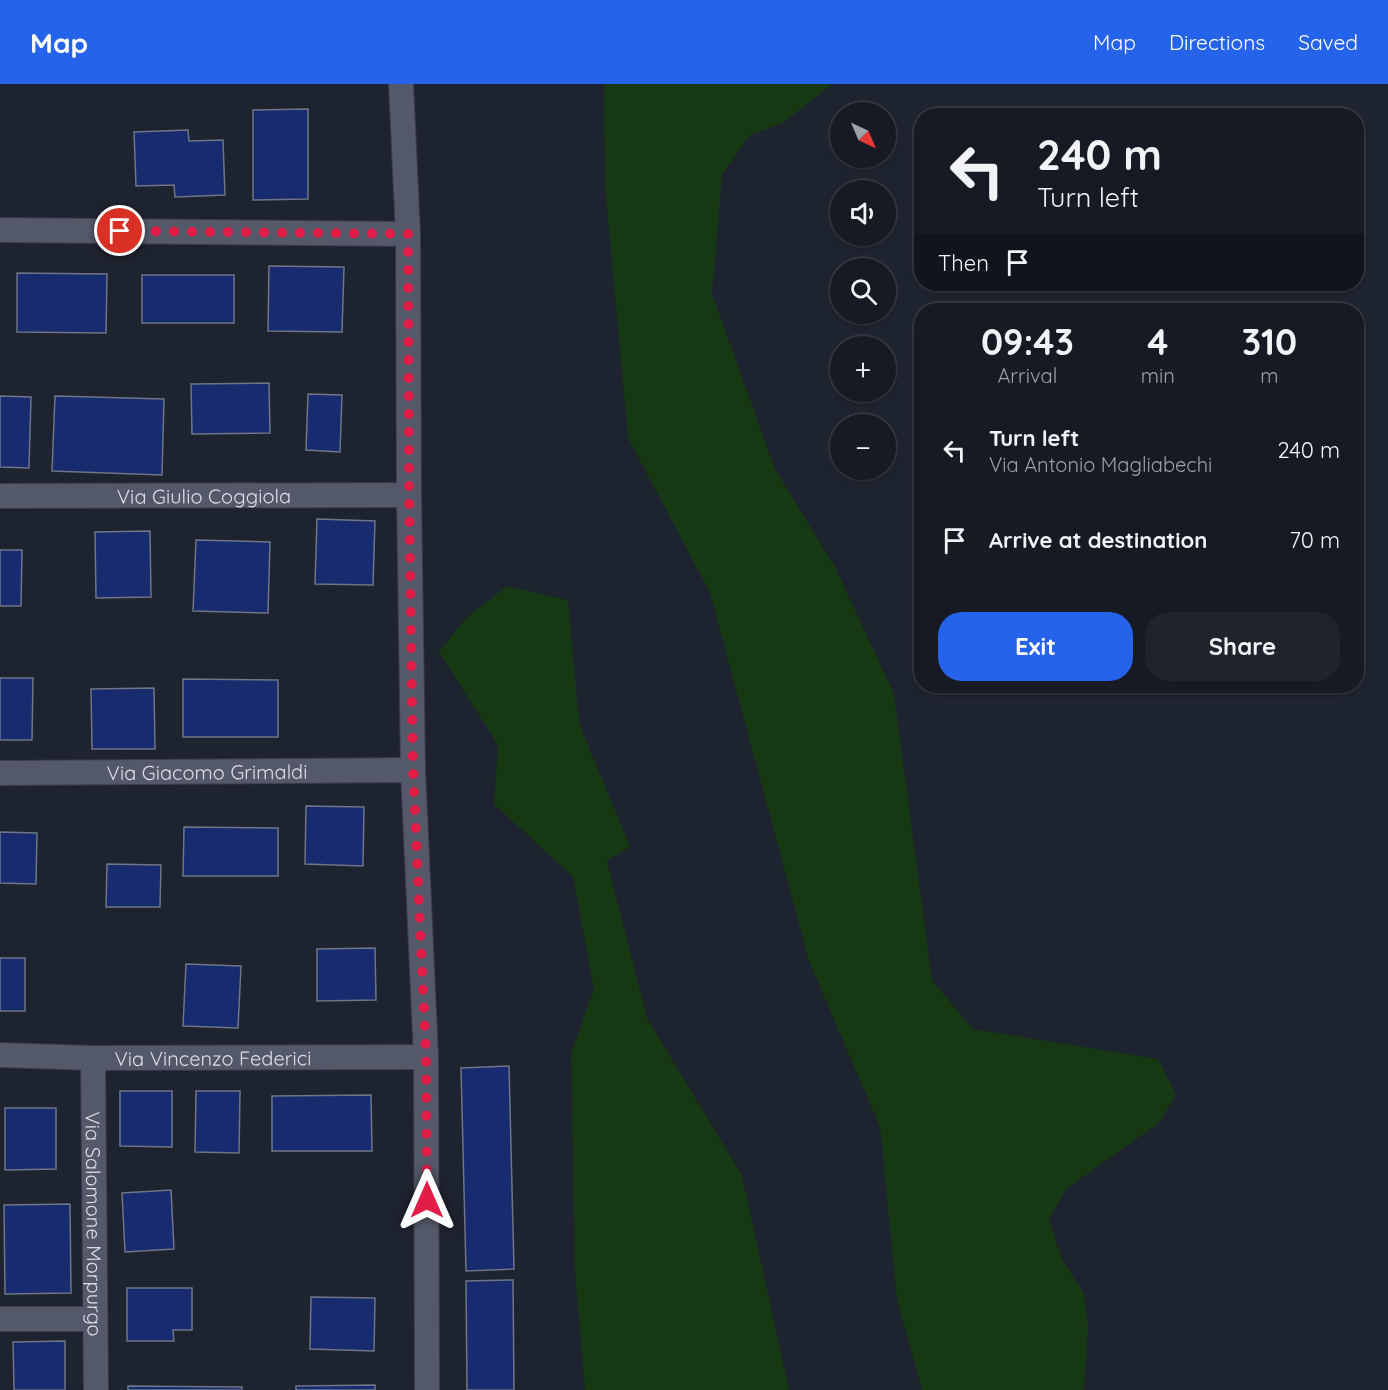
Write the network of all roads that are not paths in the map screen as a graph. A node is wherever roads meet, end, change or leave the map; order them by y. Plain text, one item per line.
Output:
1 (401, 84) edge
2 (0, 230) edge
3 (408, 234) junction
4 (409, 495) junction
5 (0, 496) edge
6 (413, 770) junction
7 (0, 773) edge
8 (0, 1055) edge
9 (426, 1057) junction
10 (93, 1058) junction
11 (0, 1319) edge
12 (94, 1319) junction
13 (96, 1390) edge
14 (428, 1390) edge

1 - 3 street
2 - 3 street
3 - 4 street
4 - 5 street, Via Giulio Coggiola
4 - 6 street
6 - 7 street, Via Giacomo Grimaldi
6 - 9 street
8 - 10 street, Via Vincenzo Federici
9 - 10 street, Via Vincenzo Federici
9 - 14 street
10 - 12 street, Via Salomone Morpurgo
11 - 12 street
12 - 13 street, Via Salomone Morpurgo

